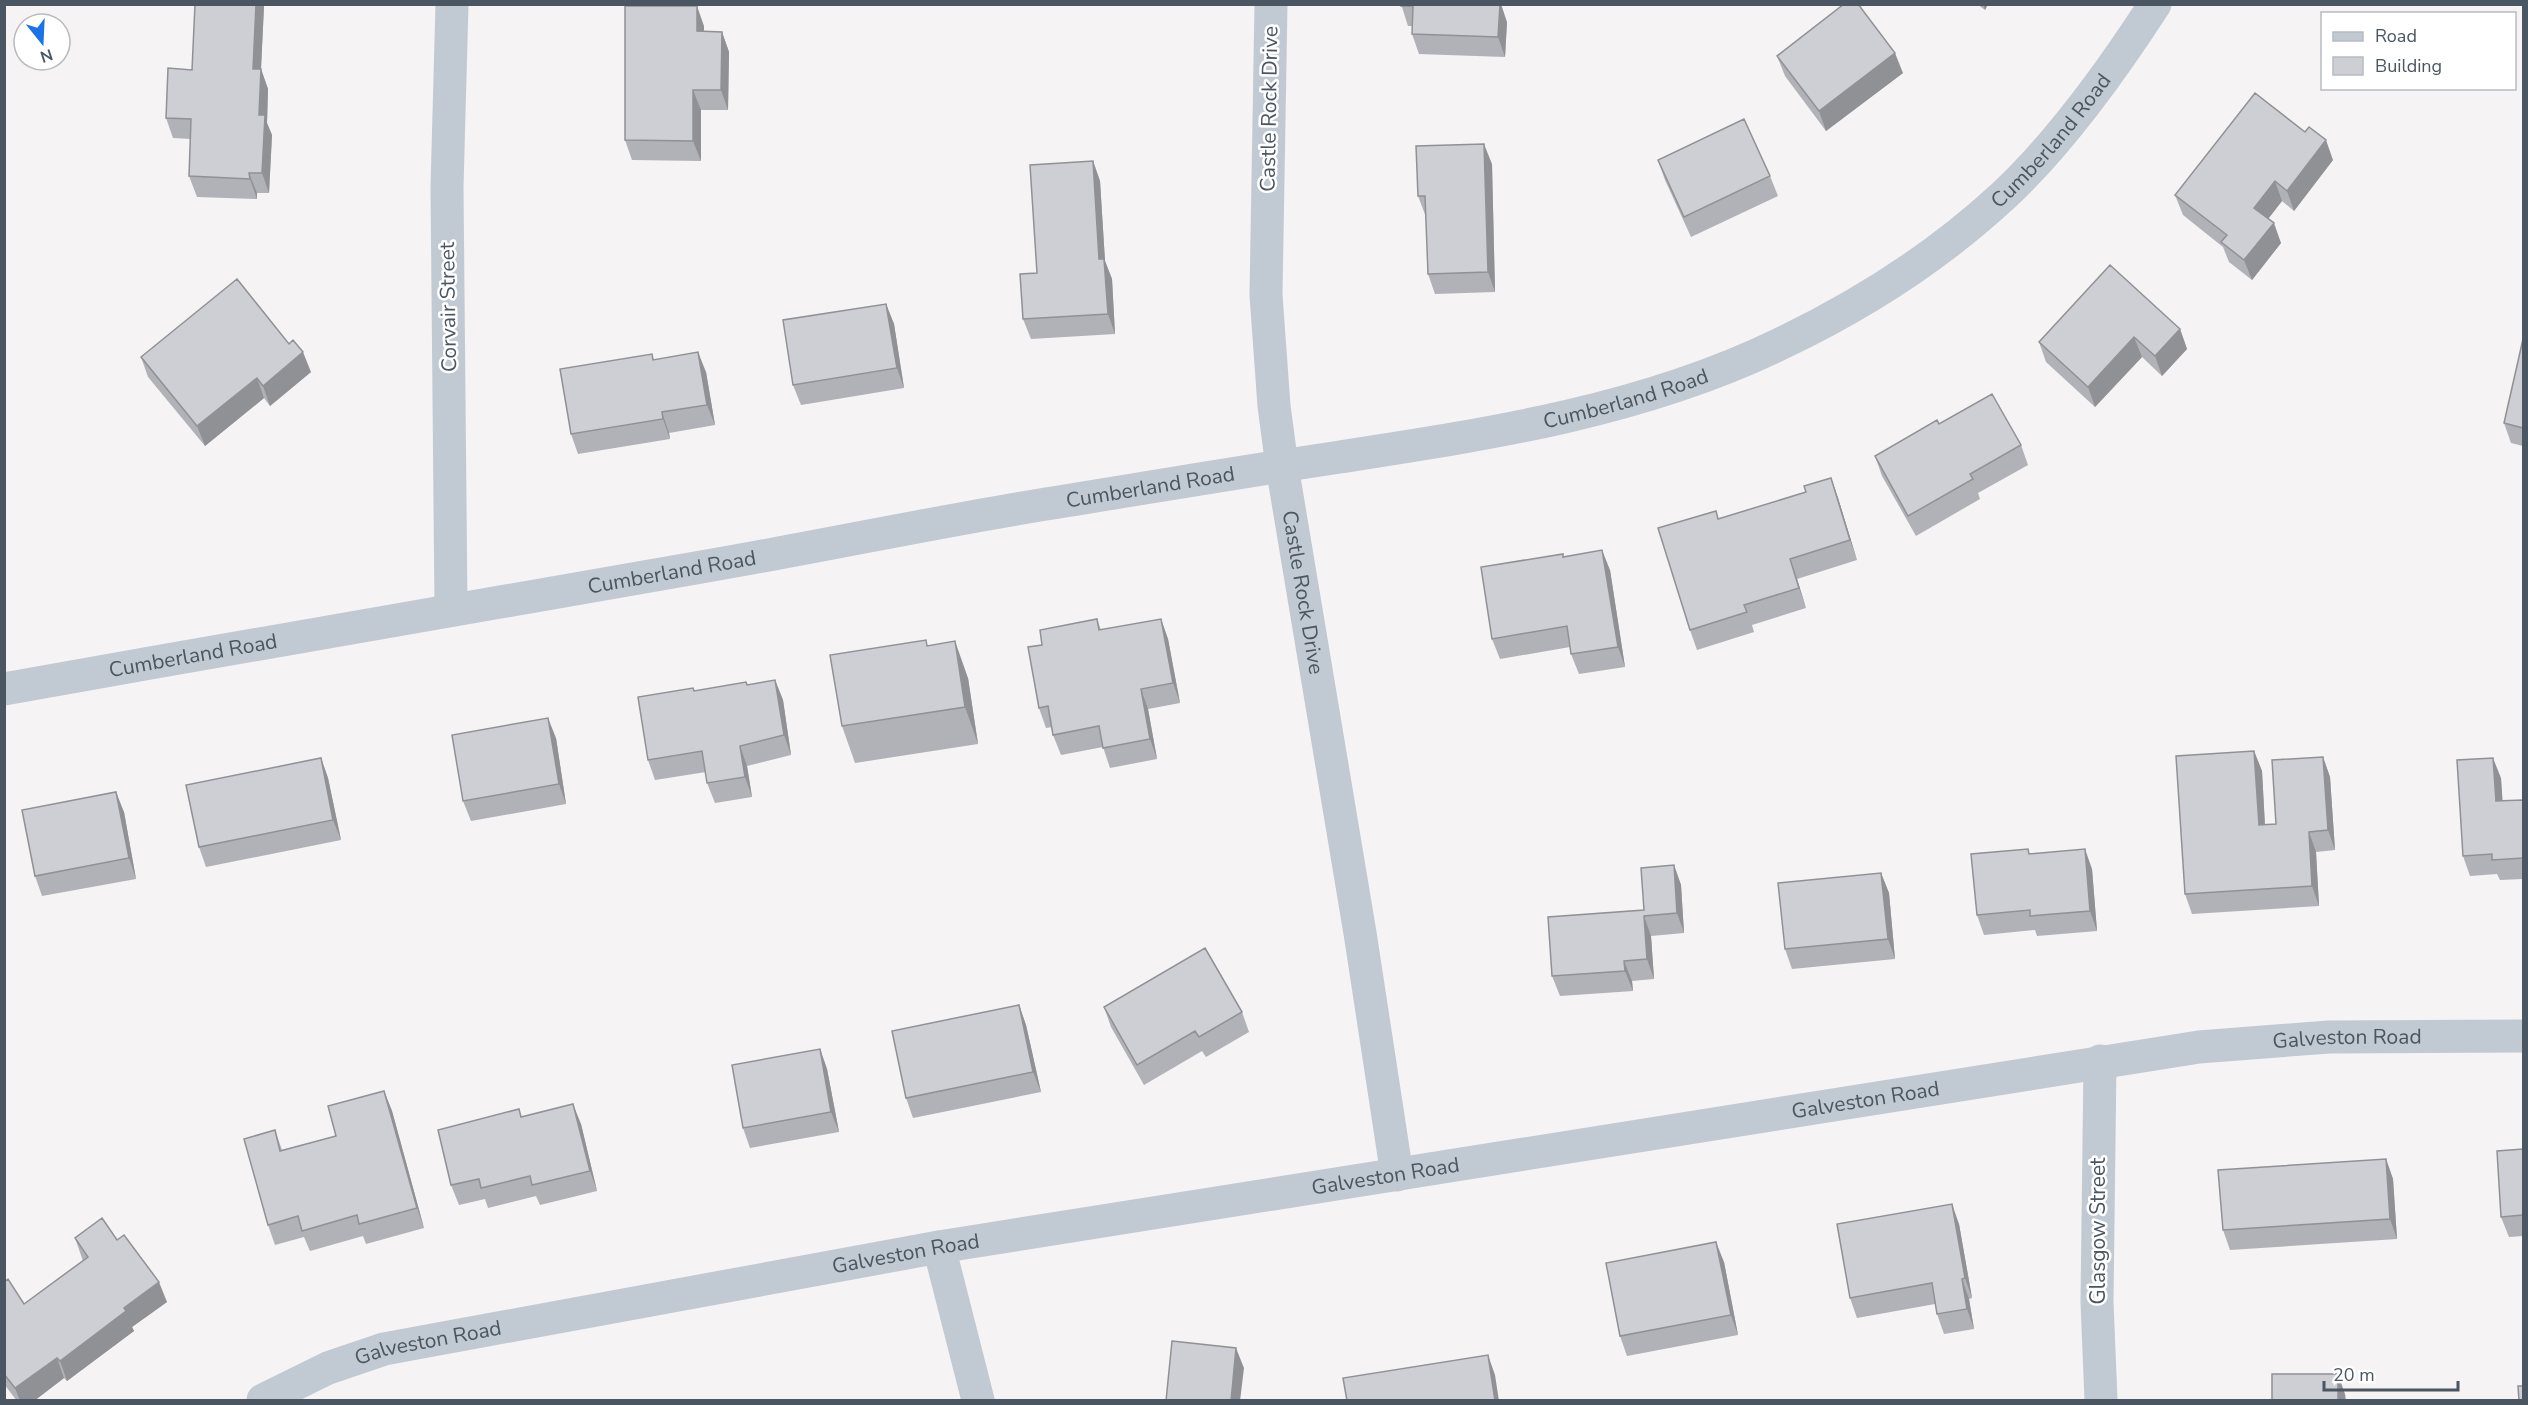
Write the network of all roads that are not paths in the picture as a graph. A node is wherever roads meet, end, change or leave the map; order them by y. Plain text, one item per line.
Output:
1 (452, 4) edge
2 (1271, 4) edge
3 (2156, 4) edge
4 (1282, 466) junction
5 (451, 609) junction
6 (4, 689) edge
7 (2523, 1036) edge
8 (2100, 1061) junction
9 (1397, 1175) junction
10 (939, 1247) junction
11 (263, 1401) edge
12 (978, 1401) edge
13 (2101, 1401) edge

1 - 5 street, Corvair Street
2 - 4 street, Castle Rock Drive
3 - 4 street, Cumberland Road
4 - 5 street, Cumberland Road
4 - 9 street, Castle Rock Drive
5 - 6 street, Cumberland Road
7 - 8 street, Galveston Road
8 - 9 street, Galveston Road
8 - 13 street, Glasgow Street
9 - 10 street, Galveston Road
10 - 11 street, Galveston Road
10 - 12 street

